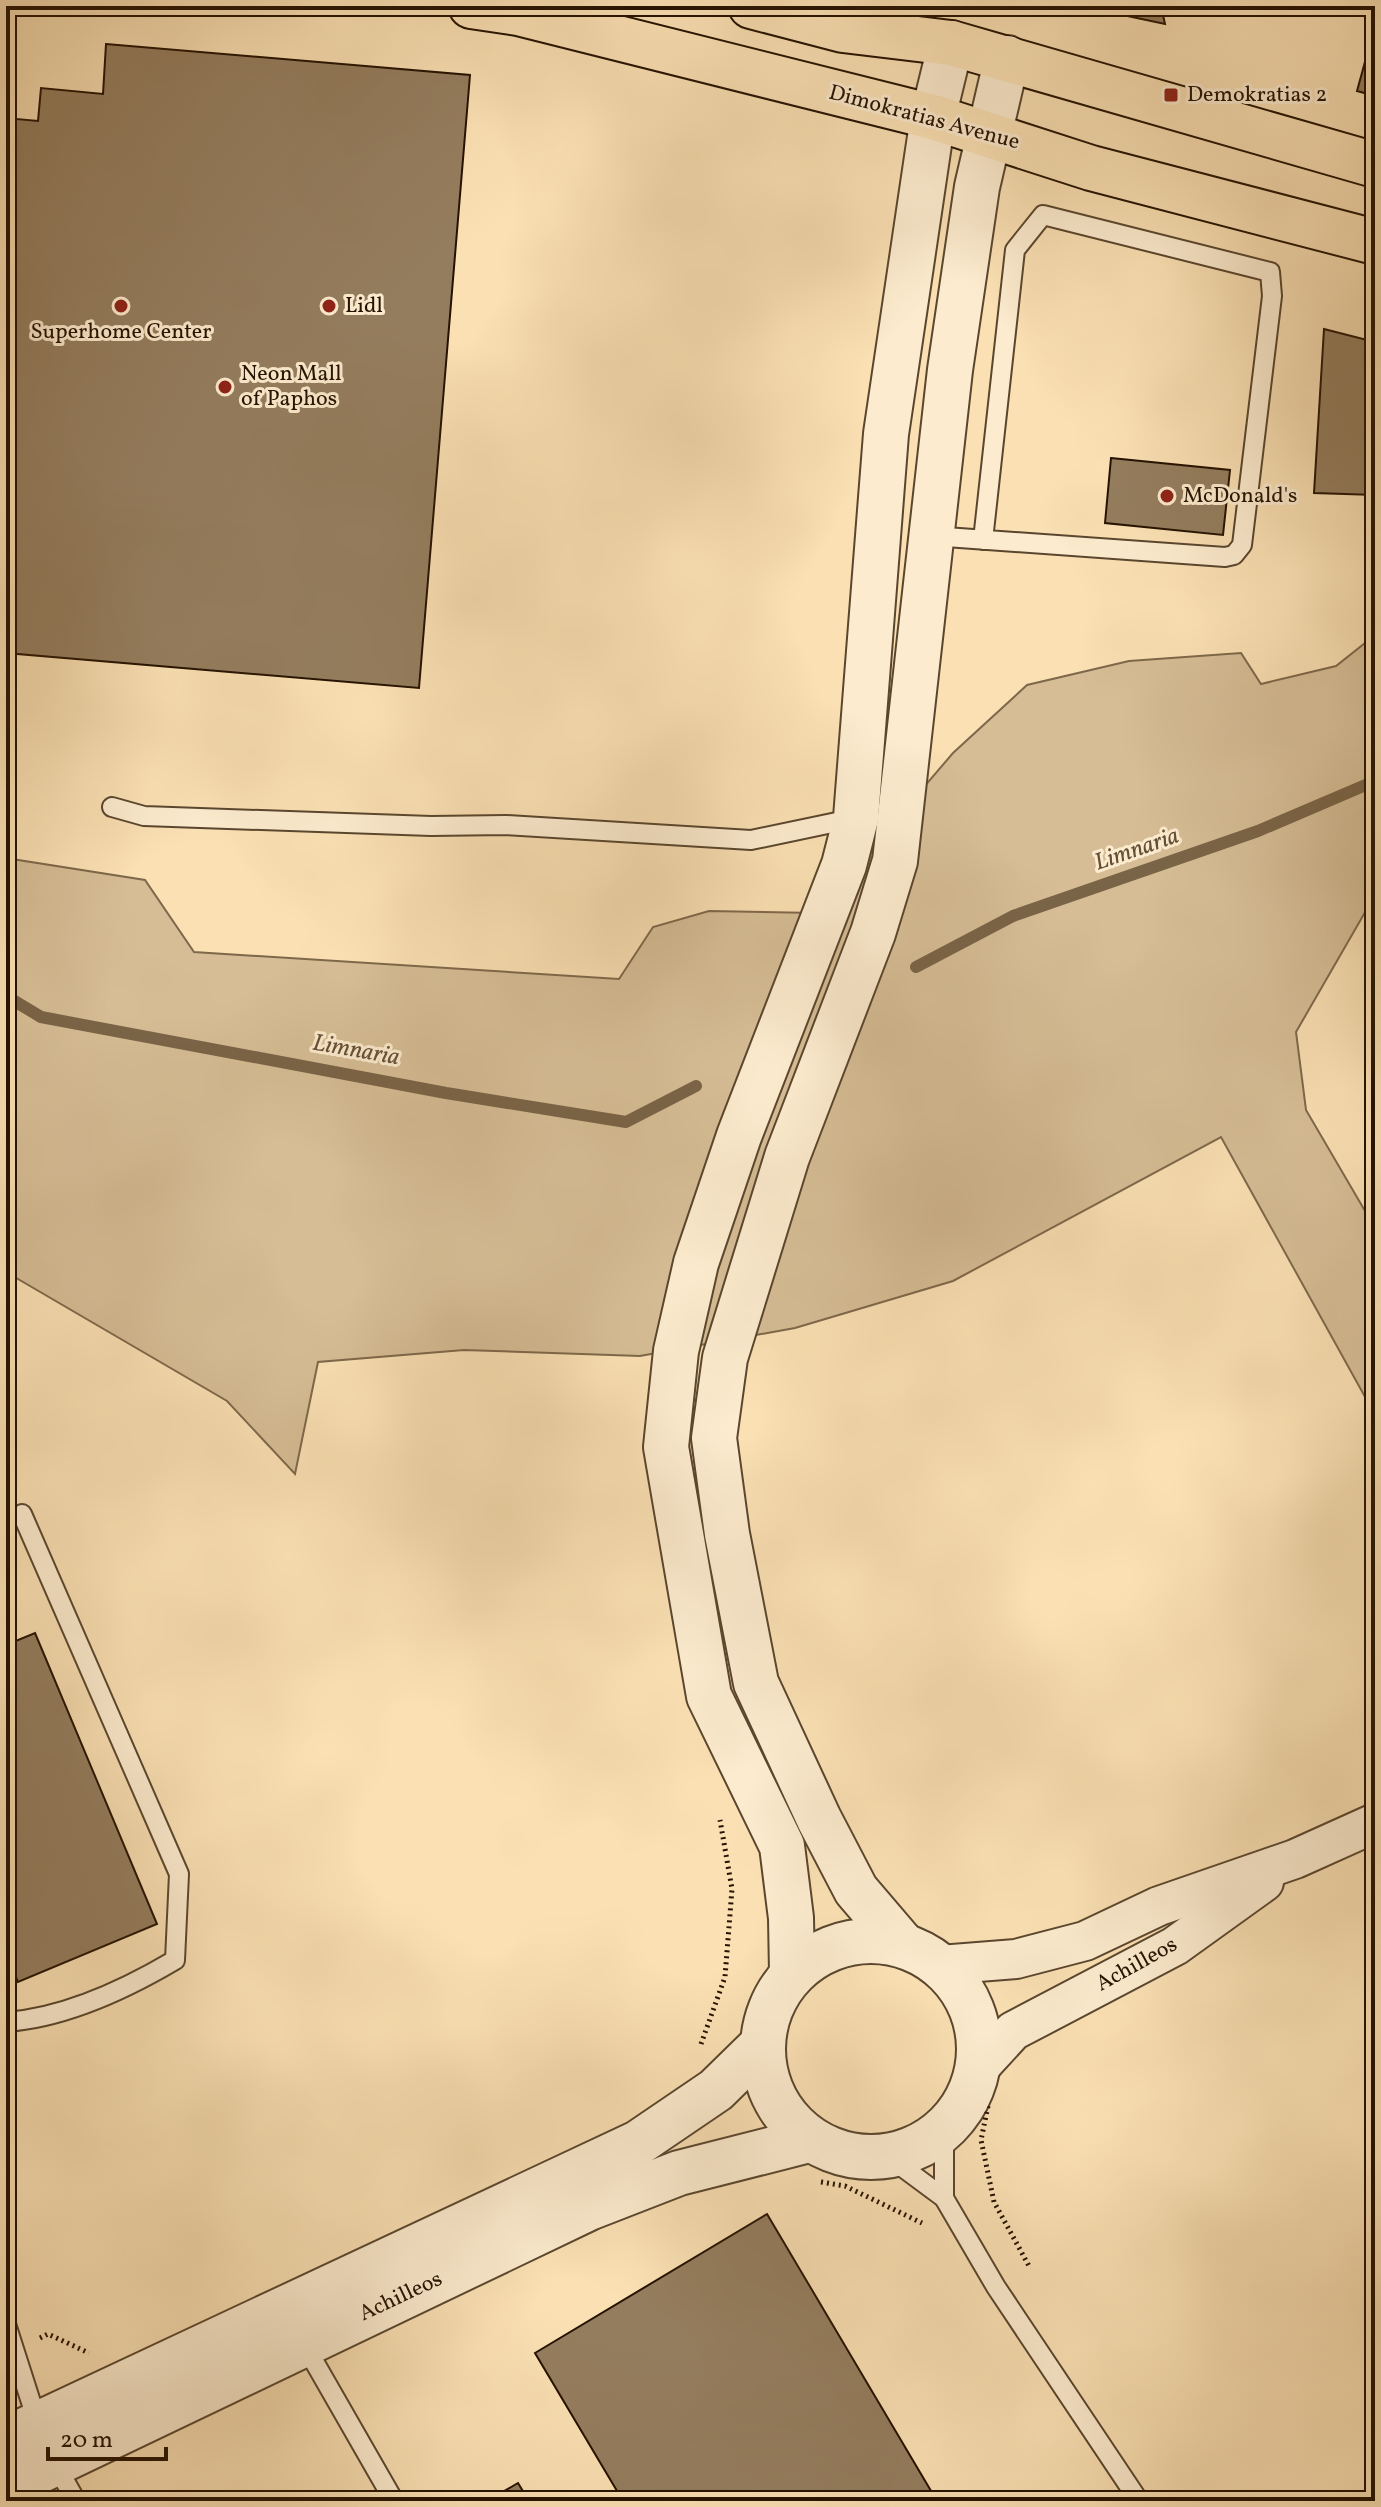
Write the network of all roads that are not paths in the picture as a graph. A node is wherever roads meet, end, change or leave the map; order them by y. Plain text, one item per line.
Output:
1 (471, 6) edge
2 (751, 6) edge
3 (951, 43) junction
4 (1007, 58) junction
5 (933, 117) junction
6 (988, 133) junction
7 (1375, 165) edge
8 (1375, 242) edge
9 (932, 536) junction
10 (983, 540) junction
11 (112, 807) dead end
12 (856, 818) junction
13 (22, 1514) dead end
14 (1375, 1823) edge
15 (1295, 1859) junction
16 (921, 1955) junction
17 (792, 1973) junction
18 (6, 2022) edge
19 (762, 2045) junction
20 (984, 2084) junction
21 (944, 2128) junction
22 (886, 2155) junction
23 (814, 2161) junction
24 (944, 2198) junction
25 (6, 2324) edge
26 (304, 2343) junction
27 (38, 2443) edge
28 (6, 2487) edge
29 (76, 2501) edge
30 (394, 2501) edge
31 (1139, 2501) edge

1 - 5 highway, Dimokratias Avenue
2 - 3 highway
3 - 4 highway
3 - 5 street
4 - 6 street
4 - 7 highway
5 - 6 highway, Dimokratias Avenue
5 - 12 street
6 - 8 highway, Dimokratias Avenue
6 - 9 street
9 - 10 lane
9 - 16 street
10 - 10 lane
11 - 12 lane
12 - 17 street
13 - 18 lane
14 - 15 street, Achilleos
15 - 16 street, Achilleos
15 - 20 street, Achilleos
16 - 17 street
16 - 20 street
17 - 19 street
19 - 23 street
19 - 27 street, Achilleos
20 - 21 street
21 - 22 street
21 - 24 lane
22 - 23 street
22 - 24 lane
23 - 26 street, Achilleos
24 - 31 lane
25 - 27 lane
26 - 27 street, Achilleos
26 - 30 lane
27 - 28 street, Achilleos
27 - 29 lane

